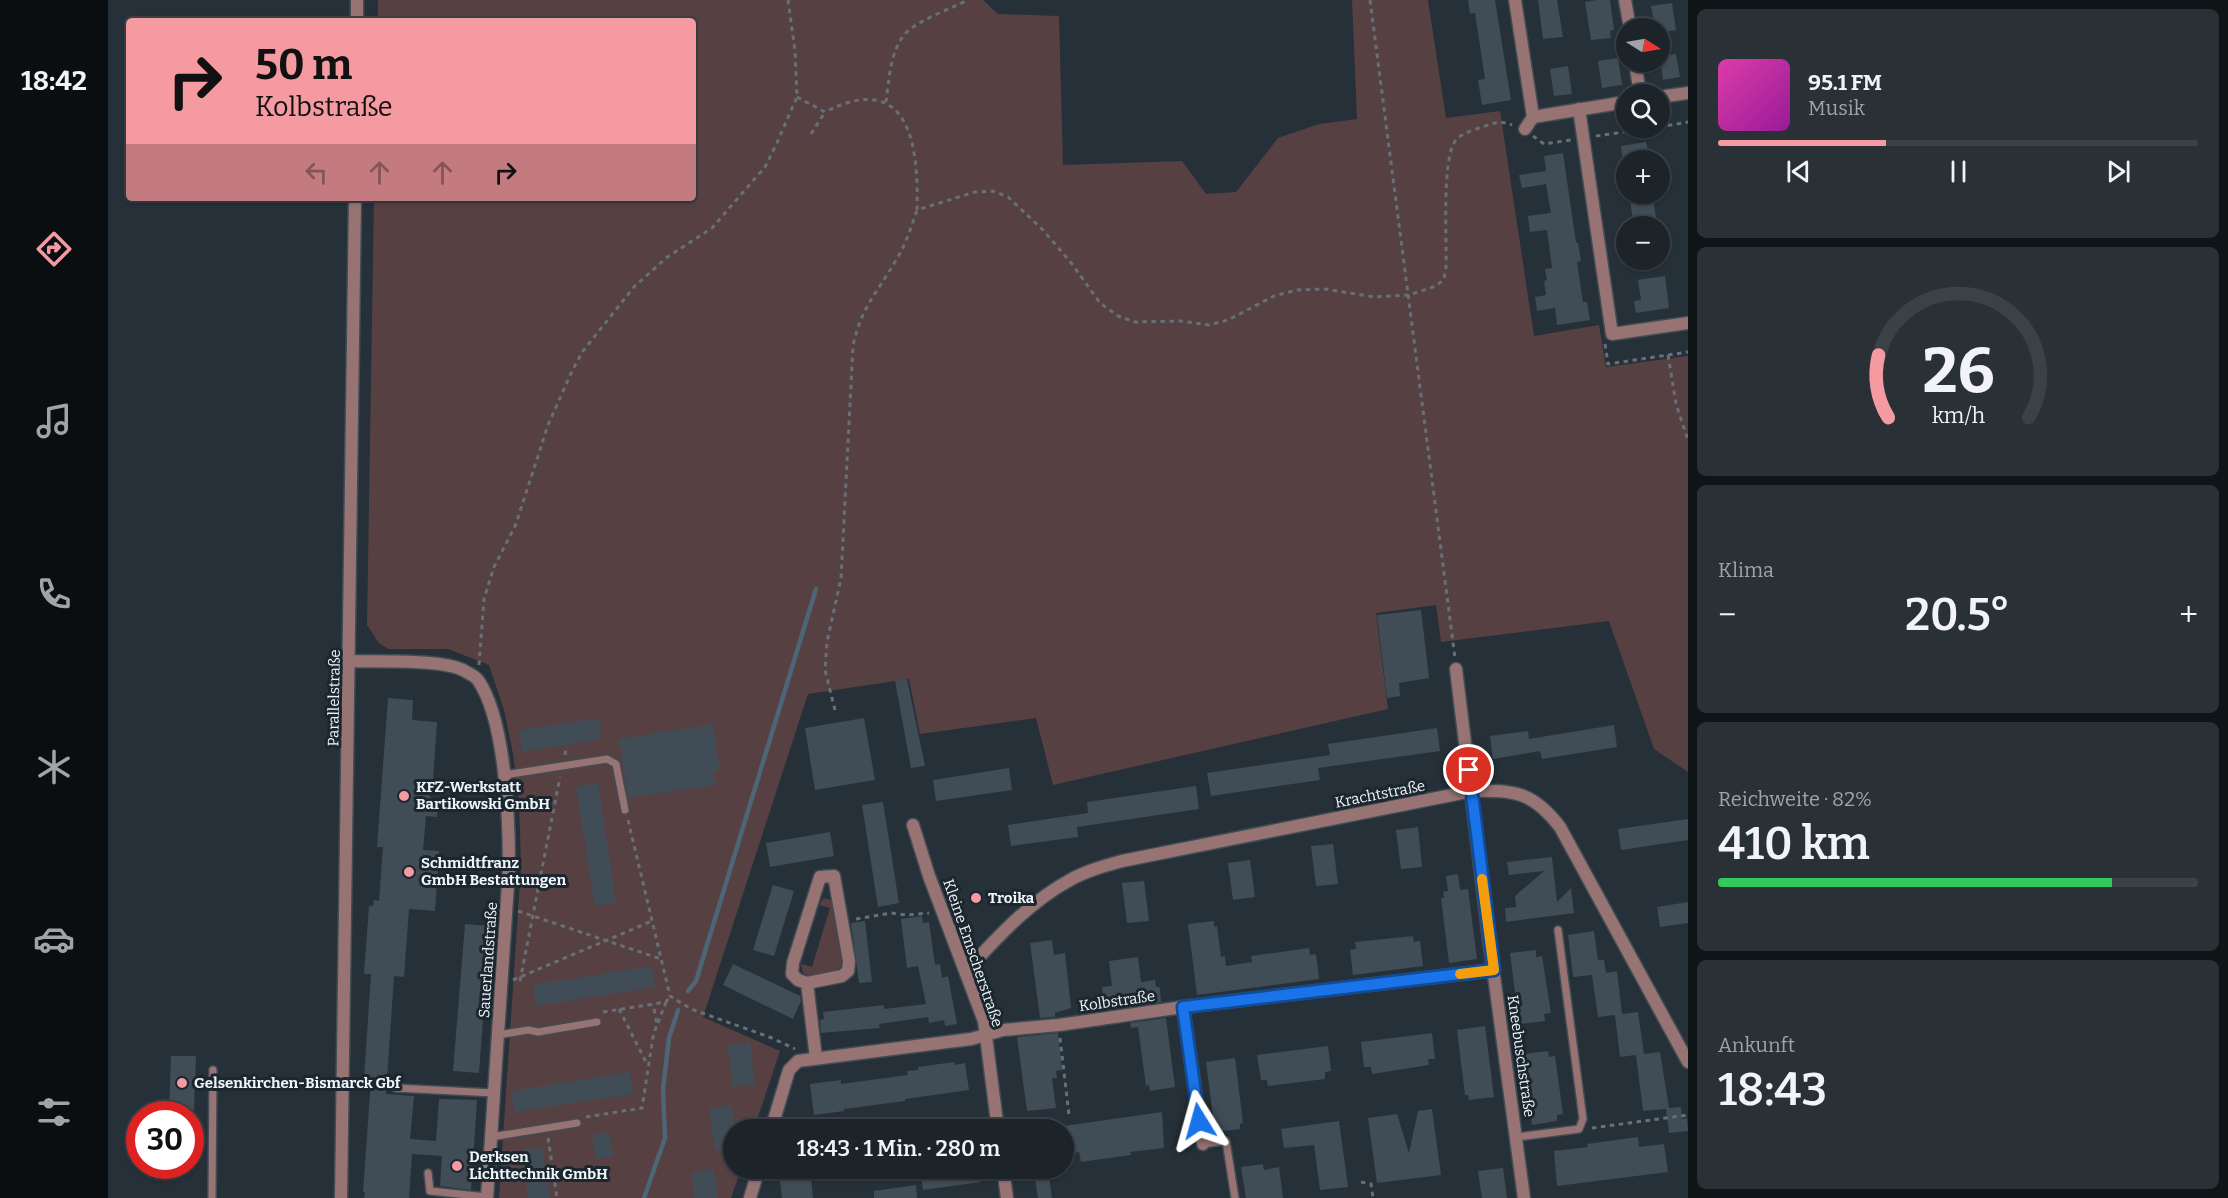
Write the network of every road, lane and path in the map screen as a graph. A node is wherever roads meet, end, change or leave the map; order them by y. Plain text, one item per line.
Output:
1 (357, 0) edge
2 (788, 0) edge
3 (968, 0) edge
4 (1370, 0) edge
5 (1515, 0) edge
6 (1625, 0) edge
7 (357, 18) edge
8 (1628, 18) edge
9 (1688, 93) edge
10 (1670, 95) edge
11 (797, 97) junction
12 (886, 102) junction
13 (1616, 104) edge
14 (1580, 109) junction
15 (825, 112) junction
16 (1533, 117) junction
17 (1688, 122) edge
18 (1670, 125) edge
19 (1525, 129) joint
20 (811, 134) dead end
21 (355, 201) edge
22 (917, 210) junction
23 (1409, 295) junction
24 (1688, 323) edge
25 (1612, 334) junction
26 (1688, 352) edge
27 (1668, 355) junction
28 (1688, 440) edge
29 (349, 661) junction
30 (1456, 669) joint
31 (477, 678) junction
32 (835, 710) dead end
33 (566, 748) dead end
34 (562, 766) junction
35 (504, 775) junction
36 (1472, 791) junction
37 (625, 810) joint
38 (914, 825) dead end
39 (506, 910) junction
40 (943, 912) junction
41 (533, 916) junction
42 (652, 921) junction
43 (842, 921) junction
44 (1558, 930) dead end
45 (606, 940) junction
46 (661, 959) junction
47 (1494, 970) junction
48 (966, 971) junction
49 (521, 979) junction
50 (501, 980) junction
51 (807, 983) junction
52 (670, 996) junction
53 (666, 1002) junction
54 (653, 1004) junction
55 (1183, 1007) junction
56 (619, 1010) junction
57 (597, 1022) joint
58 (657, 1024) junction
59 (1059, 1025) junction
60 (498, 1035) junction
61 (987, 1035) junction
62 (816, 1058) junction
63 (1688, 1062) edge
64 (648, 1066) junction
65 (794, 1066) junction
66 (213, 1070) dead end
67 (396, 1088) dead end
68 (494, 1093) junction
69 (1069, 1115) dead end
70 (1688, 1115) edge
71 (775, 1119) edge
72 (998, 1119) edge
73 (577, 1123) joint
74 (546, 1128) junction
75 (1580, 1129) junction
76 (491, 1137) junction
77 (1517, 1137) junction
78 (1203, 1144) joint
79 (428, 1173) dead end
80 (756, 1179) edge
81 (1005, 1179) edge
82 (1361, 1182) dead end
83 (212, 1198) edge
84 (341, 1198) edge
85 (487, 1198) edge
86 (557, 1198) edge
87 (750, 1198) edge
88 (1007, 1198) edge
89 (1235, 1198) edge
90 (1372, 1198) edge
91 (1524, 1198) edge

1 - 7 street
2 - 11 path
3 - 12 path
4 - 23 path
5 - 16 street
6 - 8 street
9 - 10 street
11 - 15 path
11 - 31 path
12 - 15 path
12 - 22 path
13 - 14 street
14 - 16 street
14 - 25 street
15 - 20 path
16 - 19 street
17 - 18 path
19 - 23 path
21 - 29 street, Parallelstraße
22 - 23 path
22 - 32 path
23 - 30 path
24 - 25 street
25 - 27 path
26 - 27 path
27 - 28 path
29 - 31 street
29 - 84 street, Parallelstraße
30 - 36 street, Kneebuschstraße
31 - 35 street, Sauerlandstraße
33 - 34 path
34 - 35 lane
34 - 37 lane
34 - 41 path
35 - 39 street, Sauerlandstraße
36 - 47 street, Kneebuschstraße
36 - 48 street, Krachtstraße
36 - 63 street, Krachtstraße
37 - 42 path
38 - 40 street, Kleine Emscherstraße
39 - 41 path
39 - 50 street, Sauerlandstraße
40 - 43 path
40 - 48 street, Kleine Emscherstraße
41 - 45 path
41 - 49 path
42 - 45 path
42 - 46 path
43 - 51 street
43 - 51 street
44 - 75 lane
45 - 46 path
45 - 49 path
46 - 52 path
47 - 55 street, Kolbstraße
47 - 77 street, Kneebuschstraße
48 - 61 street, Kleine Emscherstraße
49 - 50 path
50 - 60 street, Sauerlandstraße
51 - 62 street
52 - 53 path
52 - 65 path
53 - 54 path
53 - 58 path
54 - 56 path
54 - 58 path
55 - 59 street, Kolbstraße
55 - 78 street
56 - 57 path
56 - 64 path
57 - 60 lane
58 - 64 path
59 - 61 street, Kolbstraße
59 - 69 path
60 - 68 street, Sauerlandstraße
61 - 62 street, Kolbstraße
61 - 72 street, Kleine Emscherstraße
62 - 65 street, Kolbstraße
64 - 73 path
65 - 71 street
66 - 83 lane
67 - 68 lane
68 - 76 street, Sauerlandstraße
70 - 75 path
73 - 74 lane
74 - 76 lane
74 - 86 path
75 - 77 lane
76 - 85 street, Sauerlandstraße
77 - 91 street, Kneebuschstraße
78 - 89 lane
79 - 85 lane
80 - 87 street
81 - 88 street
82 - 90 path

